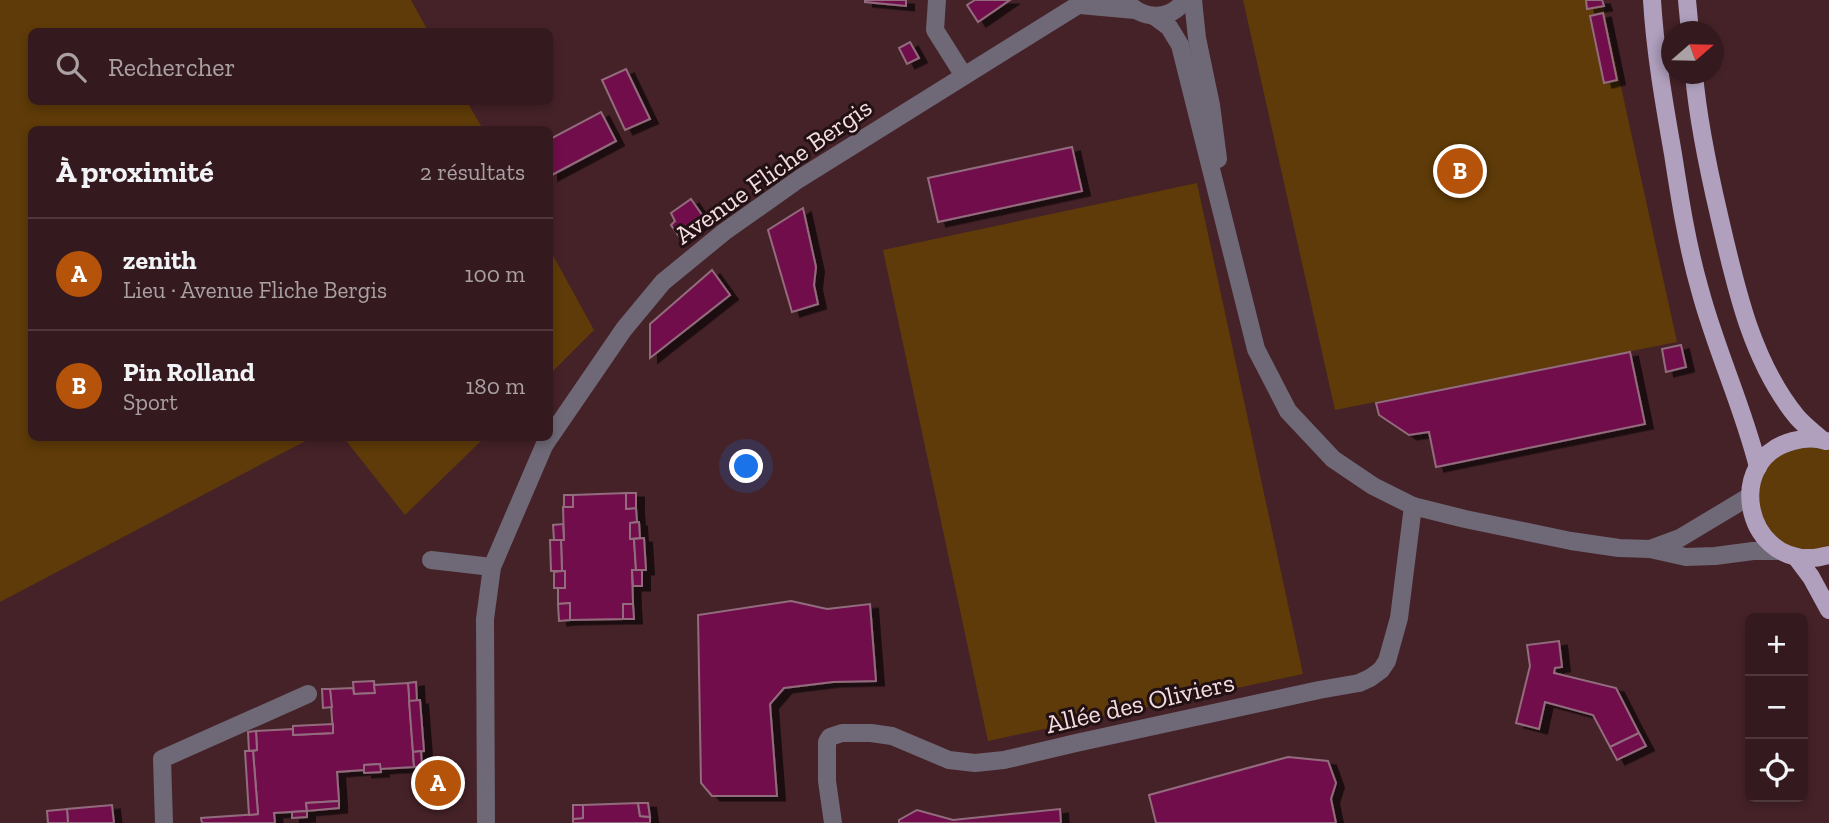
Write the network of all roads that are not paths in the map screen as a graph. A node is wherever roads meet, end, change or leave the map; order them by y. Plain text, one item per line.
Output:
1 (937, 0) edge
2 (1185, 0) edge
3 (1193, 0) edge
4 (1652, 0) edge
5 (1687, 0) edge
6 (1083, 2) edge
7 (1130, 5) edge
8 (1154, 16) junction
9 (1689, 21) edge
10 (964, 76) junction
11 (1695, 84) edge
12 (1226, 225) junction
13 (553, 433) edge
14 (547, 441) edge
15 (1825, 441) edge
16 (1758, 467) junction
17 (1749, 496) junction
18 (1413, 506) junction
19 (1650, 549) junction
20 (1788, 554) junction
21 (1829, 555) edge
22 (431, 560) dead end
23 (492, 567) junction
24 (1829, 610) edge
25 (308, 694) dead end
26 (164, 823) edge
27 (486, 823) edge
28 (833, 823) edge

1 - 10 street
2 - 8 street
3 - 12 street
4 - 16 main road
5 - 9 main road
6 - 7 street
6 - 10 street, Avenue Fliche Bergis
7 - 8 street
8 - 12 street
10 - 13 street, Avenue Fliche Bergis
11 - 15 main road
12 - 18 street
14 - 23 street, Avenue Fliche Bergis
15 - 16 main road
16 - 17 main road
17 - 19 street
17 - 20 main road
18 - 19 street
18 - 28 street, Allée des Oliviers
19 - 20 street
20 - 21 main road
20 - 24 main road
22 - 23 street
23 - 27 street, Avenue Fliche Bergis
25 - 26 street

